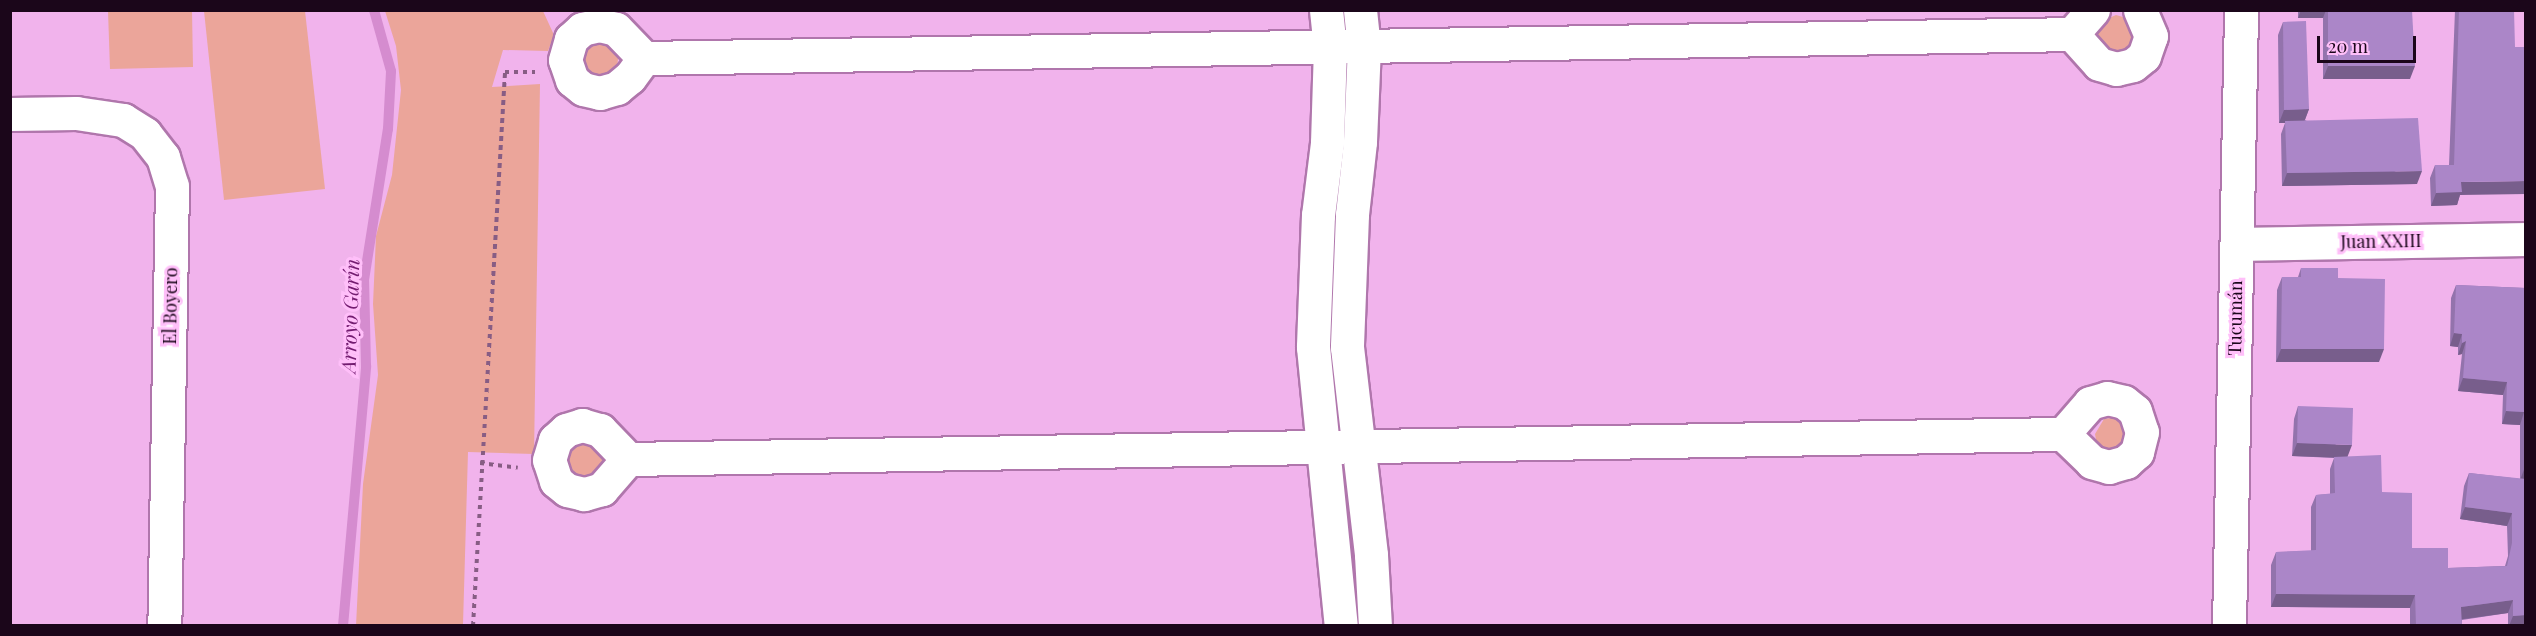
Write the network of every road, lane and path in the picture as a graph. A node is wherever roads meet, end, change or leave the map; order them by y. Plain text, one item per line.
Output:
1 (1309, 10) edge
2 (1326, 10) edge
3 (1360, 10) edge
4 (2140, 10) edge
5 (2241, 10) edge
6 (2082, 22) edge
7 (1364, 46) junction
8 (1330, 47) junction
9 (644, 58) junction
10 (567, 71) junction
11 (10, 114) edge
12 (2526, 239) edge
13 (2237, 244) junction
14 (2063, 434) dead end
15 (1324, 447) junction
16 (1357, 447) junction
17 (628, 459) dead end
18 (164, 626) edge
19 (473, 626) edge
20 (1341, 626) edge
21 (1375, 626) edge
22 (2229, 626) edge

1 - 8 street
2 - 8 street
3 - 7 street
4 - 6 street
5 - 13 street, Tucumán
6 - 7 street
7 - 8 street
7 - 16 street
8 - 9 street
8 - 15 street
9 - 10 street
9 - 10 street
10 - 19 path
11 - 18 street, El Boyero
12 - 13 street, Juan XXIII
13 - 22 street, Tucumán
14 - 16 street
15 - 16 street
15 - 17 street
15 - 20 street
16 - 21 street

